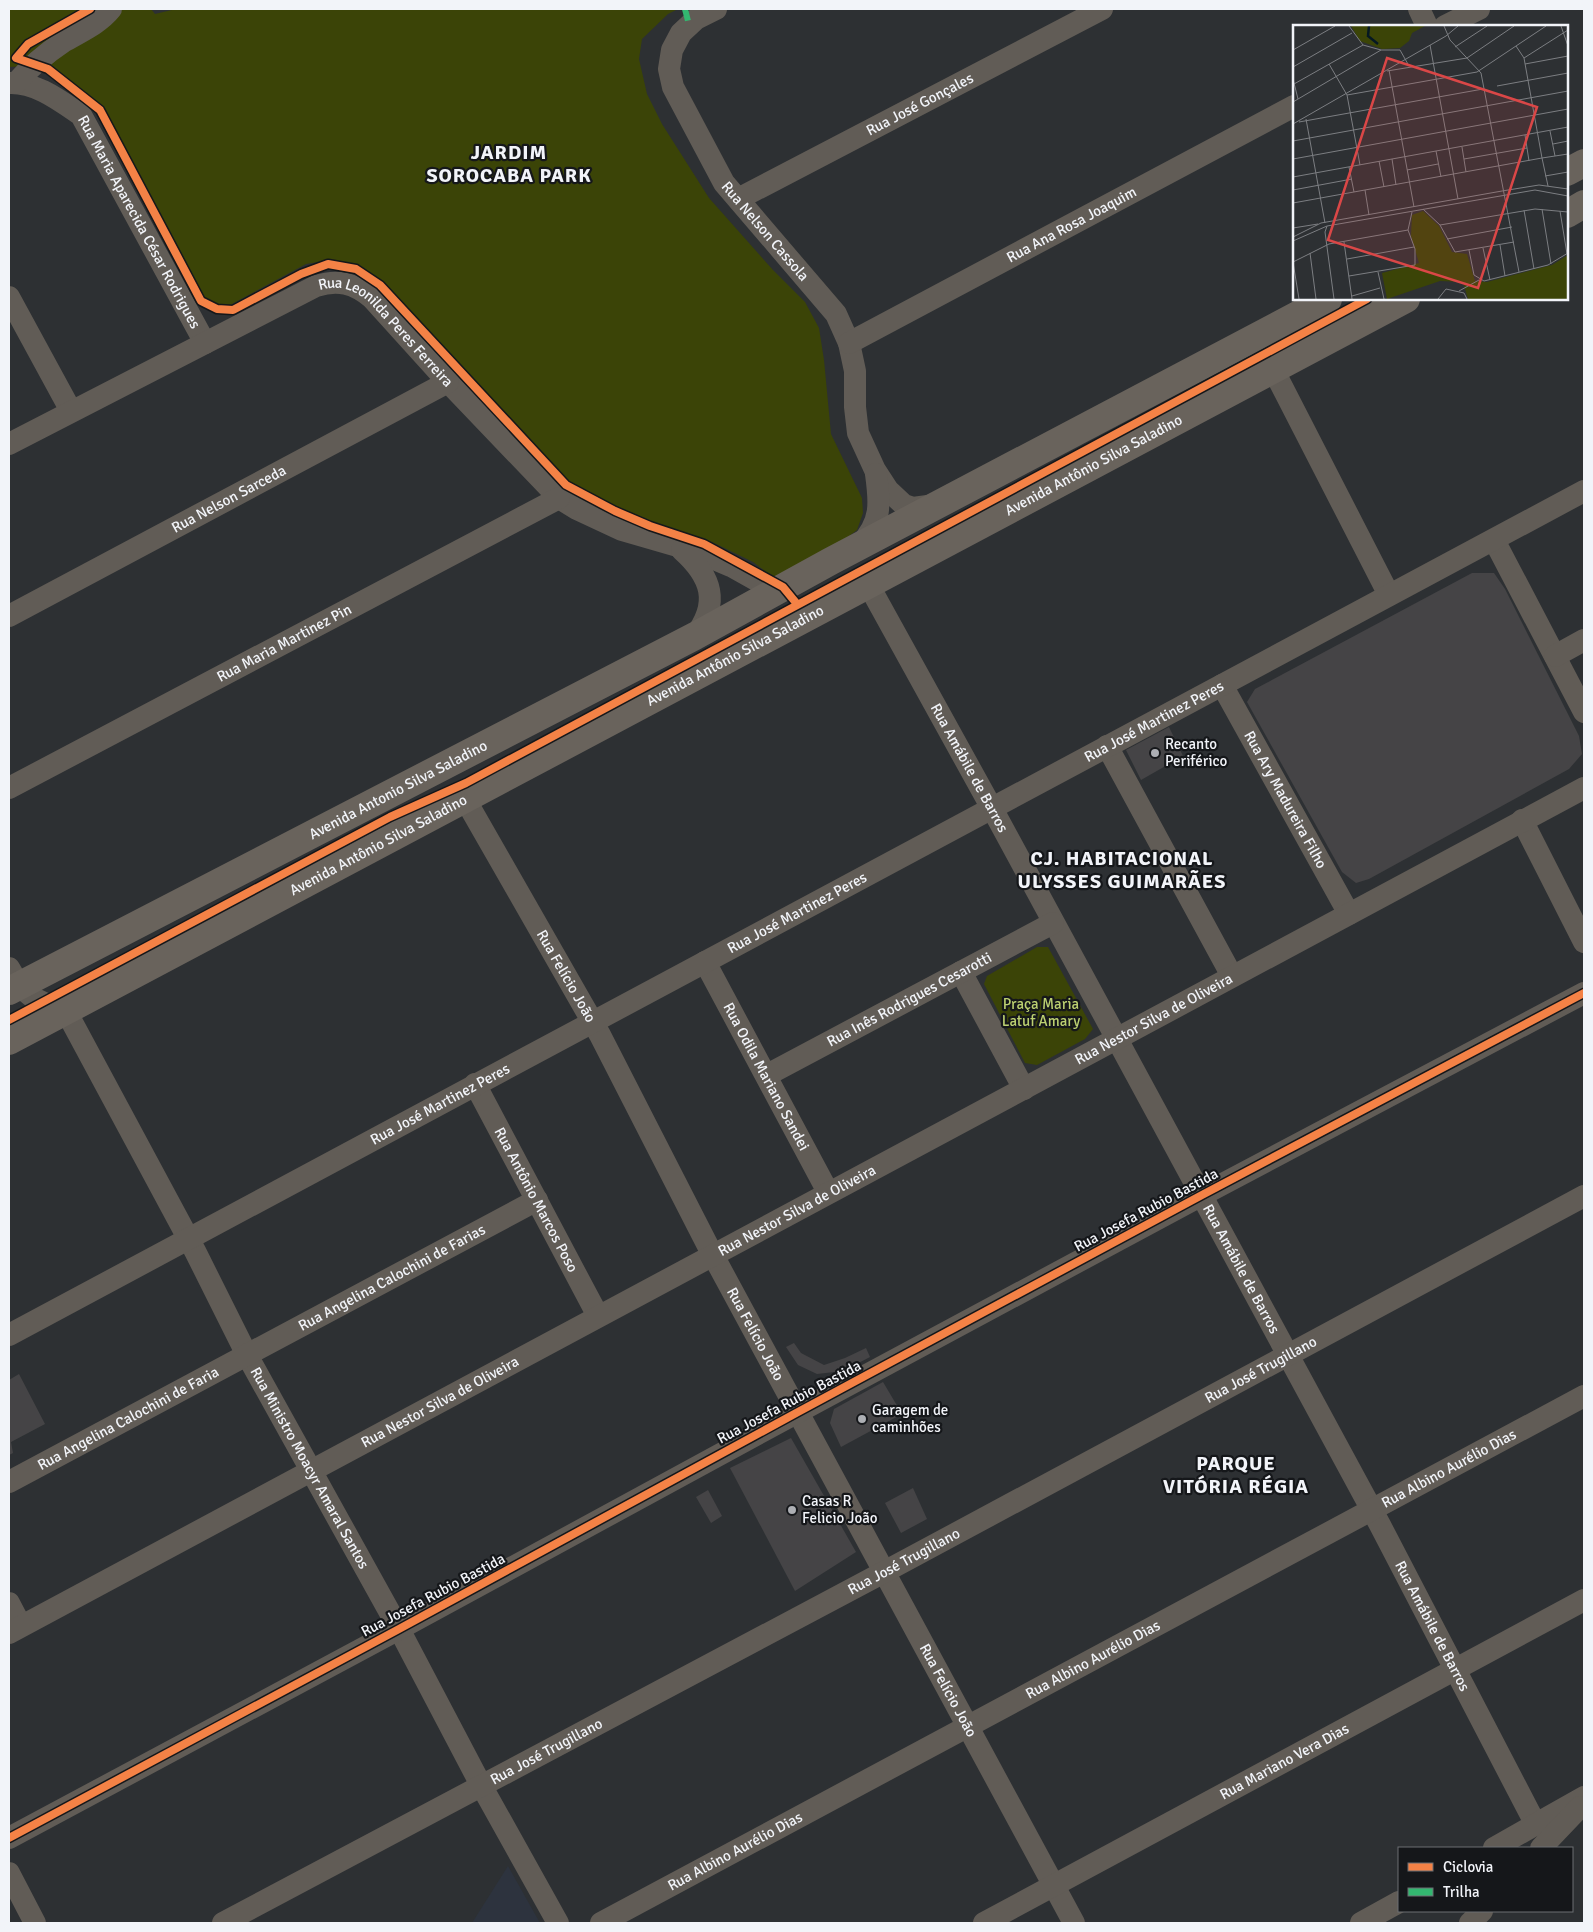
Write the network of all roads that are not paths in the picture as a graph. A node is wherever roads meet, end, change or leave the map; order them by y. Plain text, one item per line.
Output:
1 (111, 9) edge
2 (716, 9) edge
3 (1102, 9) edge
4 (1419, 9) edge
5 (1479, 9) edge
6 (1427, 25) edge
7 (1447, 25) edge
8 (12, 83) edge
9 (1293, 107) edge
10 (1584, 163) edge
11 (1568, 171) edge
12 (738, 199) junction
13 (1584, 204) edge
14 (1568, 213) edge
15 (9, 298) edge
16 (1326, 300) edge
17 (1404, 300) edge
18 (205, 343) junction
19 (850, 343) junction
20 (1273, 369) junction
21 (448, 382) junction
22 (71, 411) junction
23 (9, 444) edge
24 (876, 470) junction
25 (1584, 491) edge
26 (559, 498) junction
27 (936, 505) junction
28 (1494, 540) junction
29 (860, 545) junction
30 (679, 547) junction
31 (868, 584) junction
32 (776, 591) junction
33 (1389, 595) junction
34 (9, 616) edge
35 (695, 636) junction
36 (1584, 640) edge
37 (1555, 656) junction
38 (617, 677) junction
39 (1222, 685) junction
40 (1584, 712) edge
41 (1107, 746) junction
42 (9, 788) edge
43 (1584, 788) edge
44 (465, 799) junction
45 (992, 808) junction
46 (1522, 820) junction
47 (1349, 914) junction
48 (1053, 923) junction
49 (1584, 942) edge
50 (705, 962) junction
51 (961, 972) junction
52 (1232, 976) junction
53 (12, 981) edge
54 (1584, 993) edge
55 (66, 1011) junction
56 (591, 1022) junction
57 (1116, 1039) junction
58 (9, 1041) edge
59 (767, 1075) junction
60 (475, 1084) junction
61 (1024, 1089) junction
62 (828, 1192) junction
63 (1202, 1196) junction
64 (1584, 1196) edge
65 (537, 1200) junction
66 (188, 1239) junction
67 (714, 1255) junction
68 (598, 1316) junction
69 (9, 1335) edge
70 (247, 1355) junction
71 (1287, 1355) junction
72 (1584, 1396) edge
73 (798, 1412) junction
74 (311, 1470) junction
75 (9, 1482) edge
76 (1371, 1510) junction
77 (886, 1572) junction
78 (1584, 1600) edge
79 (9, 1603) edge
80 (15, 1629) edge
81 (399, 1629) junction
82 (1456, 1668) junction
83 (969, 1728) junction
84 (482, 1786) junction
85 (1584, 1797) edge
86 (1584, 1803) edge
87 (1536, 1825) junction
88 (9, 1838) edge
89 (1497, 1847) edge
90 (1542, 1847) edge
91 (9, 1873) edge
92 (1054, 1886) junction
93 (1398, 1903) edge
94 (1481, 1912) edge
95 (35, 1923) edge
96 (223, 1923) edge
97 (558, 1923) edge
98 (601, 1923) edge
99 (984, 1923) edge
100 (1074, 1923) edge
101 (1361, 1923) edge
102 (1470, 1923) edge

1 - 8 street, Rua Maria Aparecida César Rodrigues
2 - 12 street, Rua Nelson Cassola
3 - 12 street, Rua José Gonçales
4 - 6 street
5 - 7 street
8 - 18 street, Rua Maria Aparecida César Rodrigues
9 - 19 street, Rua Ana Rosa Joaquim
10 - 11 main road
12 - 19 street, Rua Nelson Cassola
13 - 14 main road
15 - 22 street
16 - 27 main road
17 - 20 main road, Avenida Antônio Silva Saladino
18 - 21 street, Rua Leonilda Peres Ferreira
18 - 22 street, Rua Leonilda Peres Ferreira
19 - 24 street, Rua Nelson Cassola
20 - 31 main road, Avenida Antônio Silva Saladino
20 - 33 street
21 - 26 street, Rua Leonilda Peres Ferreira
21 - 34 street, Rua Nelson Sarceda
22 - 23 street, Rua Leonilda Peres Ferreira
24 - 27 street, Rua Nelson Cassola
24 - 29 street, Rua Nelson Cassola
25 - 28 street, Rua José Martinez Peres
26 - 30 street, Rua Leonilda Peres Ferreira
26 - 42 street, Rua Maria Martinez Pin
27 - 29 main road
28 - 33 street, Rua José Martinez Peres
28 - 37 street
29 - 32 main road
30 - 32 street, Rua Leonilda Peres Ferreira
30 - 35 street, Rua Leonilda Peres Ferreira
31 - 44 main road, Avenida Antônio Silva Saladino
31 - 45 street, Rua Amábile de Barros
32 - 35 main road, Avenida Antonio Silva Saladino
33 - 39 street, Rua José Martinez Peres
35 - 38 main road, Avenida Antonio Silva Saladino
36 - 37 street
37 - 40 street
38 - 44 main road
38 - 53 main road, Avenida Antonio Silva Saladino
39 - 41 street, Rua José Martinez Peres
39 - 47 street, Rua Ary Madureira Filho
41 - 45 street, Rua José Martinez Peres
41 - 52 street
43 - 46 street, Rua Nestor Silva de Oliveira
44 - 55 main road, Avenida Antônio Silva Saladino
44 - 56 street, Rua Felício João
45 - 48 street, Rua Amábile de Barros
45 - 50 street, Rua José Martinez Peres
46 - 47 street, Rua Nestor Silva de Oliveira
46 - 49 street
47 - 52 street, Rua Nestor Silva de Oliveira
48 - 51 street, Rua Inês Rodrigues Cesarotti
48 - 57 street, Rua Amábile de Barros
50 - 56 street, Rua José Martinez Peres
50 - 59 street, Rua Odila Mariano Sandei
51 - 59 street, Rua Inês Rodrigues Cesarotti
51 - 61 street
52 - 57 street, Rua Nestor Silva de Oliveira
53 - 55 street, Avenida Antonio Silva Saladino
54 - 63 street, Rua Josefa Rubio Bastida
55 - 58 main road
55 - 66 street, Rua Ministro Moacyr Amaral Santos
56 - 60 street, Rua José Martinez Peres
56 - 67 street, Rua Felício João
57 - 61 street, Rua Nestor Silva de Oliveira
57 - 63 street, Rua Amábile de Barros
59 - 62 street, Rua Odila Mariano Sandei
60 - 65 street, Rua Antônio Marcos Poso
60 - 66 street, Rua José Martinez Peres
61 - 62 street, Rua Nestor Silva de Oliveira
62 - 67 street, Rua Nestor Silva de Oliveira
63 - 71 street, Rua Amábile de Barros
63 - 73 street, Rua Josefa Rubio Bastida
64 - 71 street, Rua José Trugillano
65 - 68 street, Rua Antônio Marcos Poso
65 - 70 street, Rua Angelina Calochini de Farias
66 - 69 street, Rua José Martinez Peres
66 - 70 street, Rua Ministro Moacyr Amaral Santos
67 - 68 street, Rua Nestor Silva de Oliveira
67 - 73 street, Rua Felício João
68 - 74 street, Rua Nestor Silva de Oliveira
70 - 74 street, Rua Ministro Moacyr Amaral Santos
70 - 75 street, Rua Angelina Calochini de Faria
71 - 76 street, Rua Amábile de Barros
71 - 77 street, Rua José Trugillano
72 - 76 street, Rua Albino Aurélio Dias
73 - 77 street, Rua Felício João
73 - 81 street, Rua Josefa Rubio Bastida
74 - 80 street, Rua Nestor Silva de Oliveira
74 - 81 street, Rua Ministro Moacyr Amaral Santos
76 - 82 street, Rua Amábile de Barros
76 - 83 street, Rua Albino Aurélio Dias
77 - 83 street, Rua Felício João
77 - 84 street, Rua José Trugillano
78 - 82 street, Rua Mariano Vera Dias
79 - 80 street
81 - 84 street, Rua Ministro Moacyr Amaral Santos
81 - 88 street, Rua Josefa Rubio Bastida
82 - 87 street, Rua Amábile de Barros
82 - 92 street, Rua Mariano Vera Dias
83 - 92 street, Rua Felício João
83 - 98 street, Rua Albino Aurélio Dias
84 - 96 street, Rua José Trugillano
84 - 97 street, Rua Ministro Moacyr Amaral Santos
85 - 87 street
86 - 90 street
87 - 89 street
91 - 95 street
92 - 99 street, Rua Mariano Vera Dias
92 - 100 street, Rua Felício João
93 - 101 street
94 - 102 street

